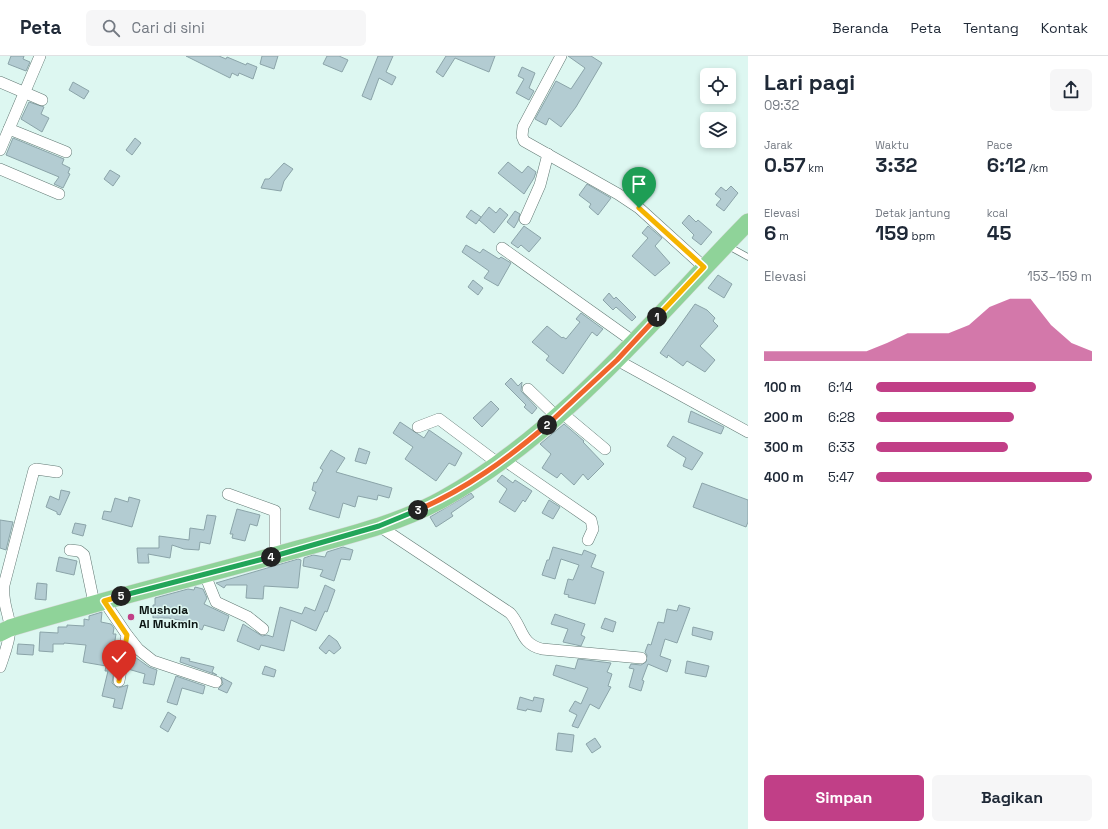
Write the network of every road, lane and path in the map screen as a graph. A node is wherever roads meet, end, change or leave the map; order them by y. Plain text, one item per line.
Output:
1 (40, 56) edge
2 (561, 56) edge
3 (0, 82) edge
4 (25, 92) junction
5 (42, 100) dead end
6 (9, 129) junction
7 (0, 150) edge
8 (66, 152) dead end
9 (548, 154) junction
10 (0, 169) edge
11 (59, 194) dead end
12 (525, 219) dead end
13 (748, 222) edge
14 (726, 245) junction
15 (502, 248) dead end
16 (748, 257) edge
17 (704, 267) junction
18 (634, 342) junction
19 (617, 360) junction
20 (528, 389) dead end
21 (560, 415) junction
22 (418, 427) dead end
23 (748, 432) edge
24 (605, 449) dead end
25 (502, 462) junction
26 (57, 472) dead end
27 (228, 494) dead end
28 (379, 526) junction
29 (588, 540) dead end
30 (70, 550) dead end
31 (275, 556) junction
32 (205, 575) junction
33 (99, 602) junction
34 (263, 629) dead end
35 (5, 630) edge
36 (127, 635) junction
37 (641, 658) dead end
38 (0, 667) edge
39 (119, 681) dead end
40 (216, 682) dead end

1 - 4 street
2 - 9 street
3 - 4 street
4 - 5 street
4 - 6 street
6 - 7 street
6 - 8 street
9 - 12 street
9 - 17 street
10 - 11 street
13 - 14 main road
14 - 16 lane
14 - 17 main road
15 - 18 street
17 - 18 main road
18 - 19 main road
19 - 21 main road
19 - 23 street
20 - 21 street
21 - 24 street
21 - 25 main road
22 - 25 street
25 - 28 main road
25 - 29 street
26 - 35 street
27 - 31 street
28 - 31 main road
28 - 37 street
30 - 33 street
31 - 32 main road
32 - 33 main road
32 - 34 street
33 - 35 main road
33 - 36 street
35 - 38 street
36 - 39 street
36 - 40 street

